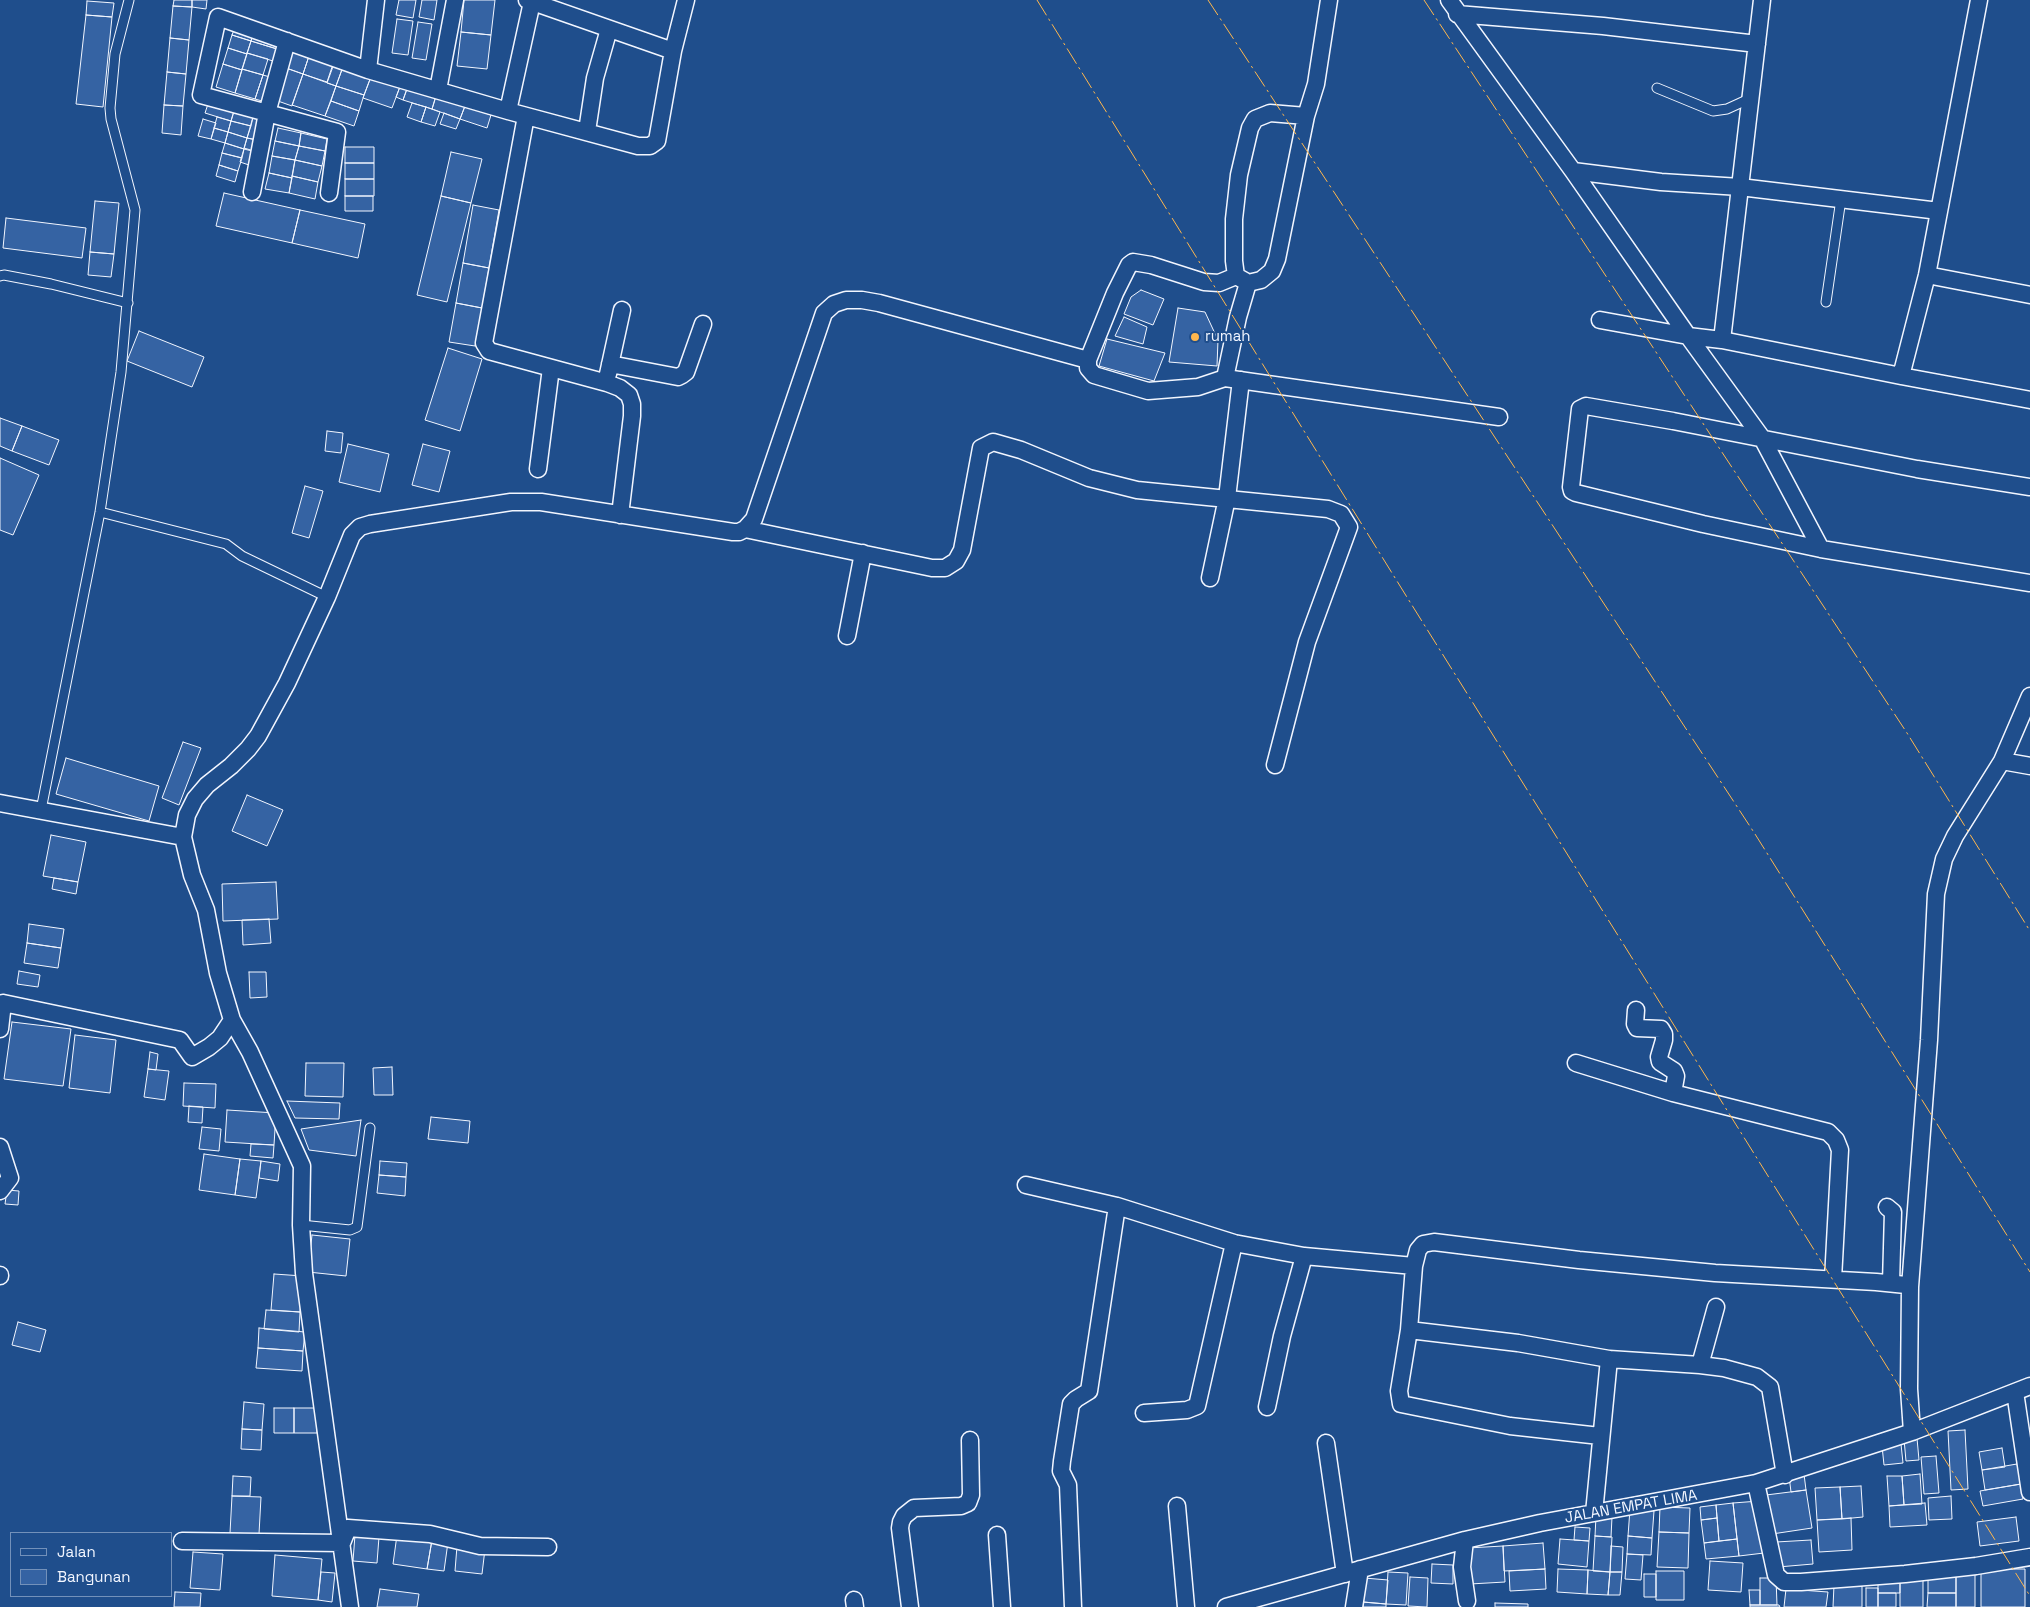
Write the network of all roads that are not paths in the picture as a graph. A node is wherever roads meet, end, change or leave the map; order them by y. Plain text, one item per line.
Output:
1 (129, 0) edge
2 (376, 0) edge
3 (455, 0) edge
4 (686, 0) edge
5 (1329, 0) edge
6 (1762, 0) edge
7 (1979, 0) edge
8 (530, 1) edge
9 (1453, 7) edge
10 (609, 29) junction
11 (287, 41) junction
12 (1757, 44) junction
13 (673, 51) junction
14 (368, 70) junction
15 (1657, 88) dead end
16 (438, 90) junction
17 (1751, 98) junction
18 (508, 111) junction
19 (267, 113) junction
20 (526, 116) junction
21 (1306, 116) junction
22 (587, 131) junction
23 (1573, 171) junction
24 (1740, 187) junction
25 (252, 192) dead end
26 (329, 193) dead end
27 (1841, 199) junction
28 (1939, 211) junction
29 (1927, 275) junction
30 (0, 276) edge
31 (1242, 279) junction
32 (2030, 295) edge
33 (1826, 302) dead end
34 (128, 303) junction
35 (622, 310) dead end
36 (1600, 320) dead end
37 (703, 324) dead end
38 (1688, 336) junction
39 (1722, 340) junction
40 (1088, 360) junction
41 (610, 364) junction
42 (551, 368) junction
43 (1901, 376) junction
44 (1225, 378) junction
45 (1241, 380) junction
46 (607, 382) junction
47 (2030, 400) edge
48 (1499, 417) dead end
49 (1762, 438) junction
50 (538, 469) dead end
51 (2030, 487) edge
52 (1227, 498) junction
53 (100, 512) junction
54 (620, 514) junction
55 (745, 529) junction
56 (1821, 549) junction
57 (863, 553) junction
58 (1210, 578) dead end
59 (2030, 583) edge
60 (327, 596) junction
61 (847, 636) dead end
62 (2030, 696) edge
63 (2002, 761) junction
64 (1275, 764) dead end
65 (2030, 766) edge
66 (0, 803) edge
67 (41, 810) junction
68 (183, 837) junction
69 (1636, 1010) dead end
70 (232, 1020) junction
71 (0, 1029) edge
72 (1576, 1063) dead end
73 (1673, 1093) junction
74 (370, 1128) dead end
75 (0, 1147) edge
76 (1026, 1185) dead end
77 (0, 1191) edge
78 (1117, 1206) junction
79 (1887, 1207) dead end
80 (301, 1225) junction
81 (1234, 1243) junction
82 (1304, 1256) junction
83 (1414, 1266) junction
84 (1832, 1279) junction
85 (1891, 1283) junction
86 (1910, 1287) junction
87 (1716, 1307) dead end
88 (1409, 1330) junction
89 (1609, 1359) junction
90 (1700, 1365) junction
91 (2022, 1389) edge
92 (1267, 1407) dead end
93 (1144, 1413) dead end
94 (1912, 1432) junction
95 (1600, 1436) junction
96 (970, 1440) dead end
97 (1326, 1443) dead end
98 (1785, 1475) junction
99 (1756, 1484) junction
100 (2030, 1492) edge
101 (1178, 1506) dead end
102 (1594, 1513) junction
103 (997, 1535) dead end
104 (1465, 1540) junction
105 (182, 1541) dead end
106 (342, 1543) junction
107 (548, 1547) dead end
108 (2030, 1557) edge
109 (1352, 1572) junction
110 (1467, 1601) dead end
111 (350, 1607) edge
112 (910, 1607) edge
113 (1002, 1607) edge
114 (1073, 1607) edge
115 (1186, 1607) edge
116 (1227, 1607) edge
117 (1354, 1607) edge

1 - 34 lane
2 - 14 street
3 - 16 street
4 - 13 street
5 - 21 street
6 - 12 street
7 - 28 street
8 - 10 street
8 - 18 street
9 - 12 street
9 - 23 street
10 - 13 street
10 - 22 street
11 - 14 street
11 - 19 street
11 - 19 street
12 - 17 street
13 - 22 street
14 - 16 street
15 - 17 lane
16 - 18 street
17 - 24 street
18 - 20 street
19 - 25 street
19 - 26 street
20 - 22 street
20 - 42 street
21 - 31 street
21 - 31 street
23 - 24 street
23 - 38 street
24 - 27 street
24 - 39 street
27 - 28 street
27 - 33 lane
28 - 29 street
29 - 32 street
29 - 43 street
30 - 34 lane
31 - 40 street
31 - 44 street
34 - 53 lane
35 - 41 street
36 - 38 street
37 - 41 street
38 - 39 street
38 - 49 street
39 - 43 street
40 - 44 street
40 - 55 street
41 - 46 street
42 - 46 street
42 - 50 street
43 - 47 street
44 - 45 street
45 - 48 street
45 - 52 street
46 - 54 street
49 - 51 street
49 - 56 street
49 - 56 street
52 - 57 street
52 - 58 street
52 - 64 street
53 - 60 lane
53 - 67 lane
54 - 55 street
54 - 60 street
55 - 57 street
56 - 59 street
57 - 61 street
60 - 68 street
62 - 63 street
63 - 65 street
63 - 86 street
66 - 67 street
67 - 68 street
68 - 70 street
69 - 73 street
70 - 71 street
70 - 80 street
72 - 73 street
73 - 84 street
74 - 80 lane
75 - 77 street
76 - 78 street
78 - 81 street
78 - 114 street
79 - 85 street
80 - 106 street
81 - 82 street
81 - 93 street
82 - 83 street
82 - 92 street
83 - 84 street
83 - 88 street
84 - 85 street
85 - 86 street
86 - 94 street
87 - 90 street
88 - 89 street
88 - 95 street
89 - 90 street
89 - 95 street
90 - 98 street
91 - 94 street, JALAN EMPAT LIMA
91 - 100 street
94 - 98 street, JALAN EMPAT LIMA
95 - 102 street
96 - 112 street
97 - 109 street
98 - 99 street, JALAN EMPAT LIMA
99 - 102 street, JALAN EMPAT LIMA
99 - 108 street
101 - 115 street
102 - 104 street, JALAN EMPAT LIMA
103 - 113 street
104 - 109 street, JALAN EMPAT LIMA
104 - 110 street
105 - 106 street
106 - 107 street
106 - 111 street
109 - 116 street, JALAN EMPAT LIMA
109 - 117 street

